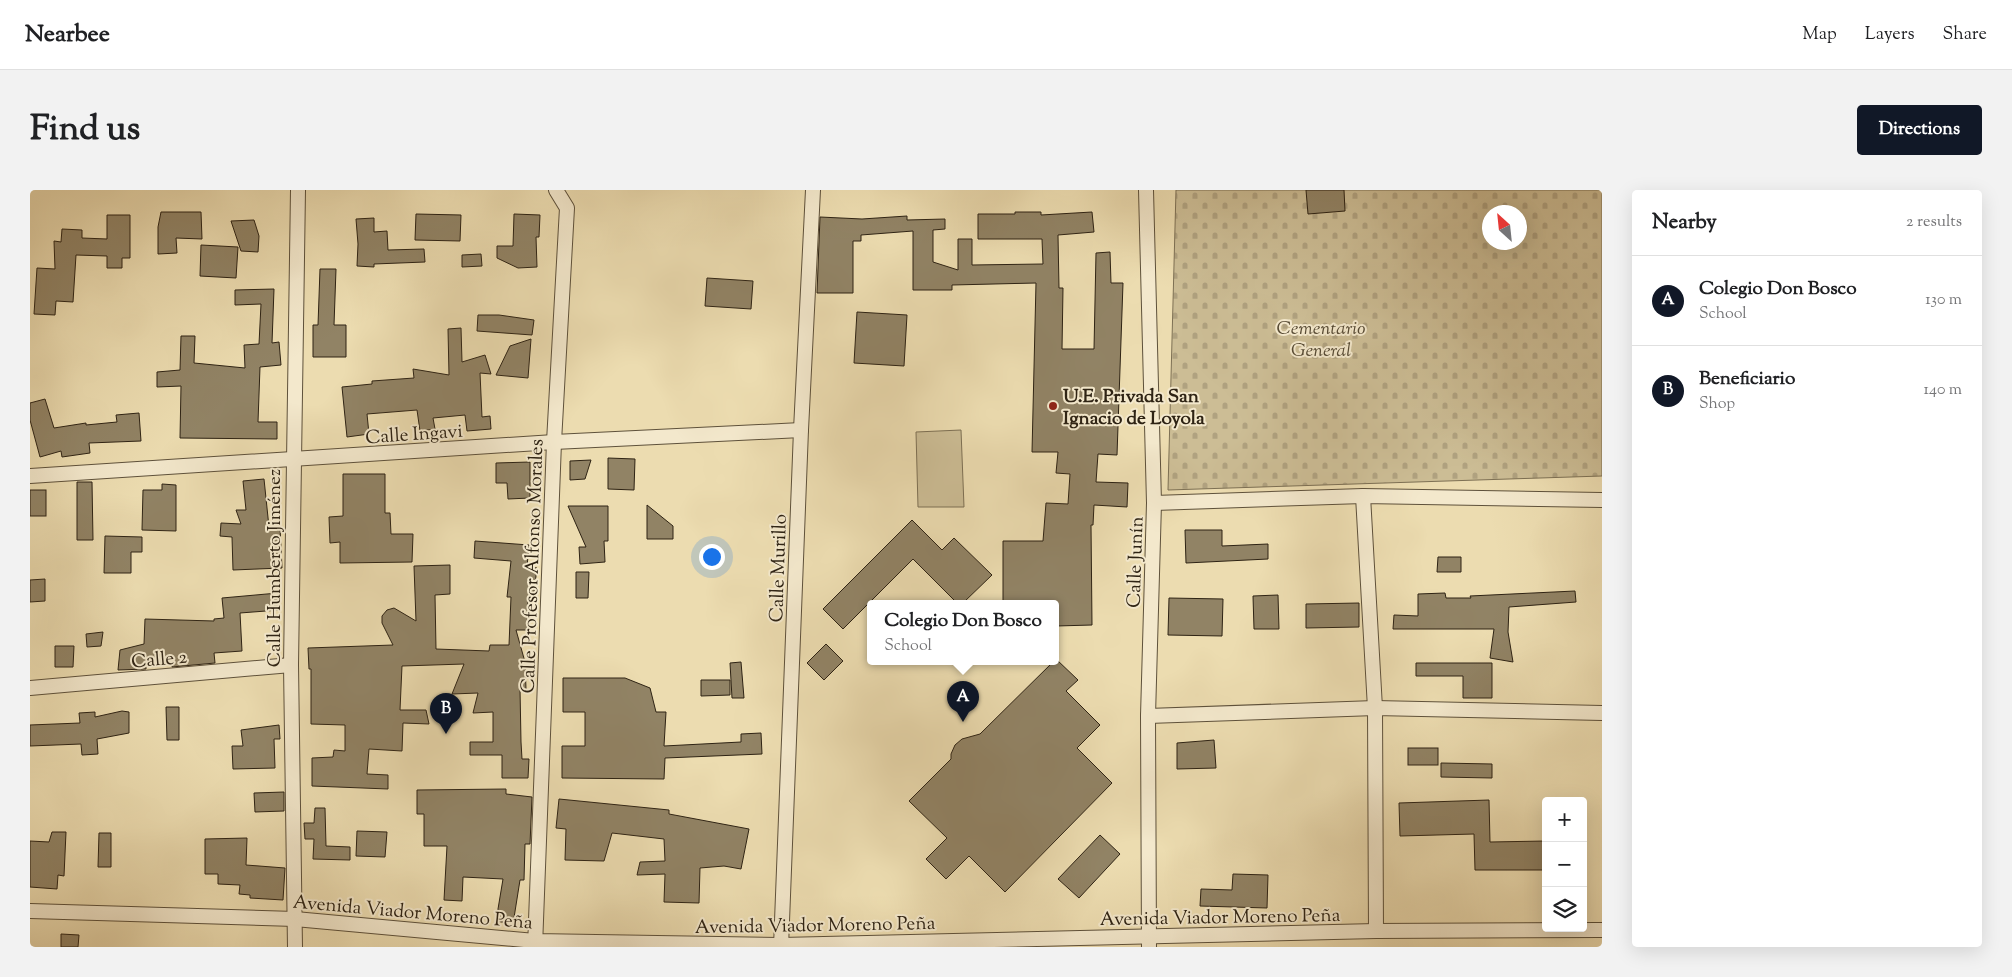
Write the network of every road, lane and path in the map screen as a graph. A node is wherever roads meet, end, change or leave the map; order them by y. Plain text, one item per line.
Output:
1 (298, 190) edge
2 (556, 190) edge
3 (814, 190) edge
4 (1146, 190) edge
5 (801, 430) junction
6 (554, 442) junction
7 (293, 460) junction
8 (30, 476) edge
9 (1363, 496) junction
10 (1602, 500) edge
11 (1154, 503) junction
12 (291, 665) junction
13 (30, 688) edge
14 (1375, 708) junction
15 (1602, 713) edge
16 (1148, 716) junction
17 (30, 911) edge
18 (295, 920) junction
19 (1602, 930) edge
20 (1376, 931) junction
21 (1148, 941) edge
22 (535, 944) edge
23 (781, 946) edge
24 (295, 947) edge

1 - 7 street, Calle Humberto Jiménez
2 - 6 street, Calle Profesor Alfonso Morales
3 - 5 street, Calle Murillo
4 - 11 street, Calle Junín
5 - 6 street, Calle Ingavi
5 - 23 street, Calle Murillo
6 - 7 street, Calle Ingavi
6 - 22 street, Calle Profesor Alfonso Morales
7 - 8 street, Calle Ingavi
7 - 12 street, Calle Humberto Jiménez
9 - 10 street
9 - 11 street
9 - 14 street
11 - 16 street, Calle Junín
12 - 13 street, Calle 2
12 - 18 street, Calle Humberto Jiménez
14 - 15 street
14 - 16 street
14 - 20 street
16 - 21 street, Calle Junín
17 - 18 street, Avenida Viador Moreno Peña
18 - 22 street, Avenida Viador Moreno Peña
18 - 24 street, Calle Humberto Jiménez
19 - 20 street, Avenida Viador Moreno Peña
20 - 21 street, Avenida Viador Moreno Peña
21 - 23 street, Avenida Viador Moreno Peña
22 - 23 street, Avenida Viador Moreno Peña

